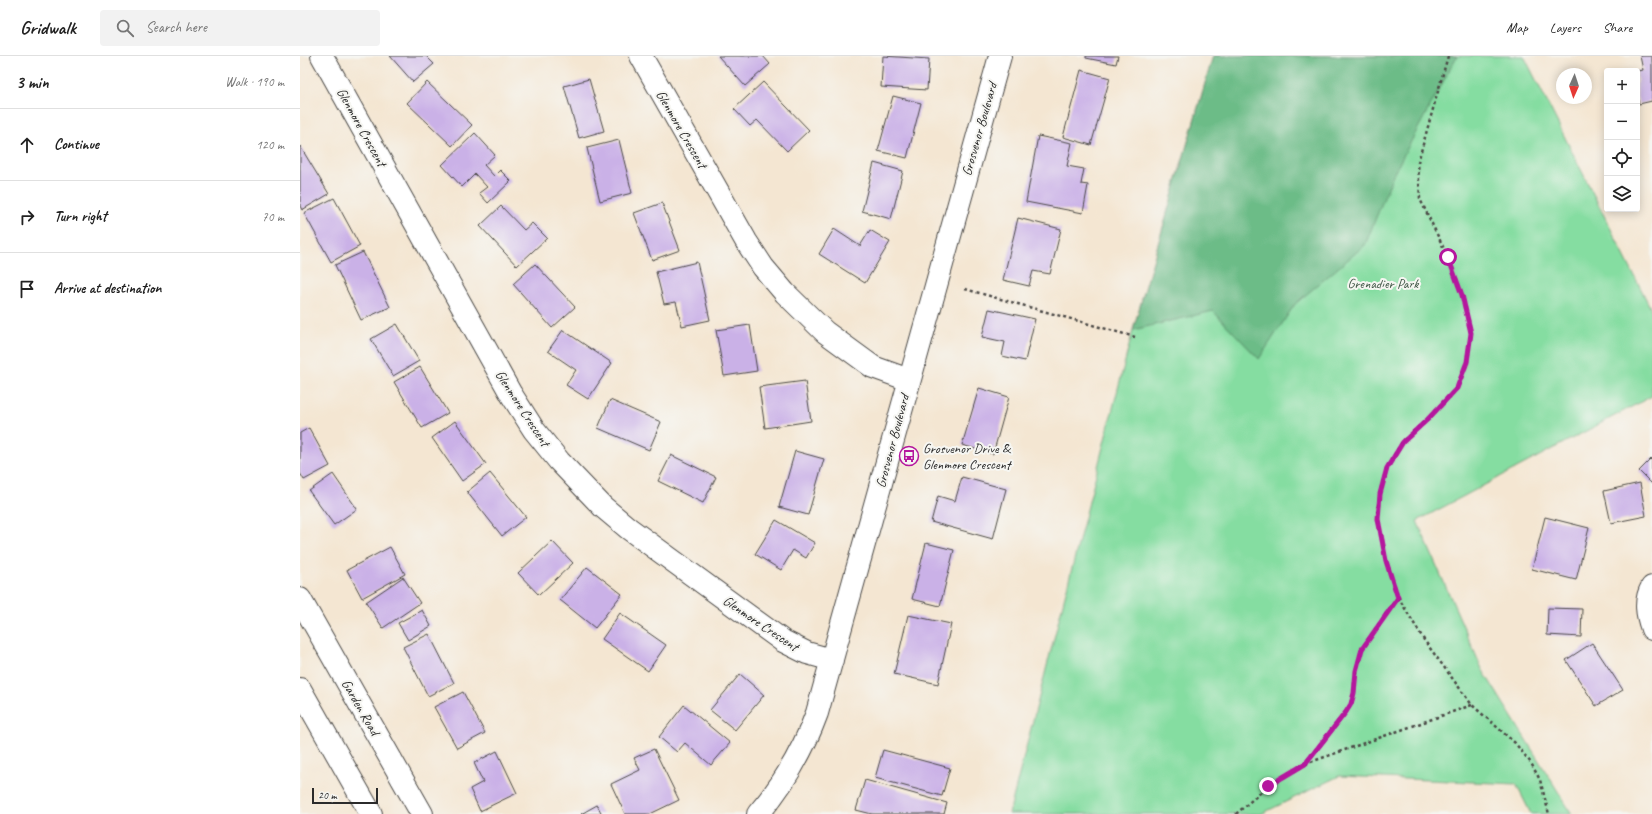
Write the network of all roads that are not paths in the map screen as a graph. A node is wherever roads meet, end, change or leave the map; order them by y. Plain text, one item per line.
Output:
1 (322, 56) edge
2 (641, 56) edge
3 (1000, 56) edge
4 (909, 380) junction
5 (1652, 587) edge
6 (300, 600) edge
7 (1652, 629) edge
8 (832, 660) junction
9 (300, 689) edge
10 (371, 814) edge
11 (422, 814) edge
12 (758, 814) edge

1 - 8 street, Glenmore Crescent
2 - 4 street, Glenmore Crescent
3 - 4 street, Grosvenor Boulevard
4 - 8 street, Grosvenor Boulevard
5 - 7 street
6 - 11 street, Garden Road
8 - 12 street, Grosvenor Boulevard
9 - 10 street

